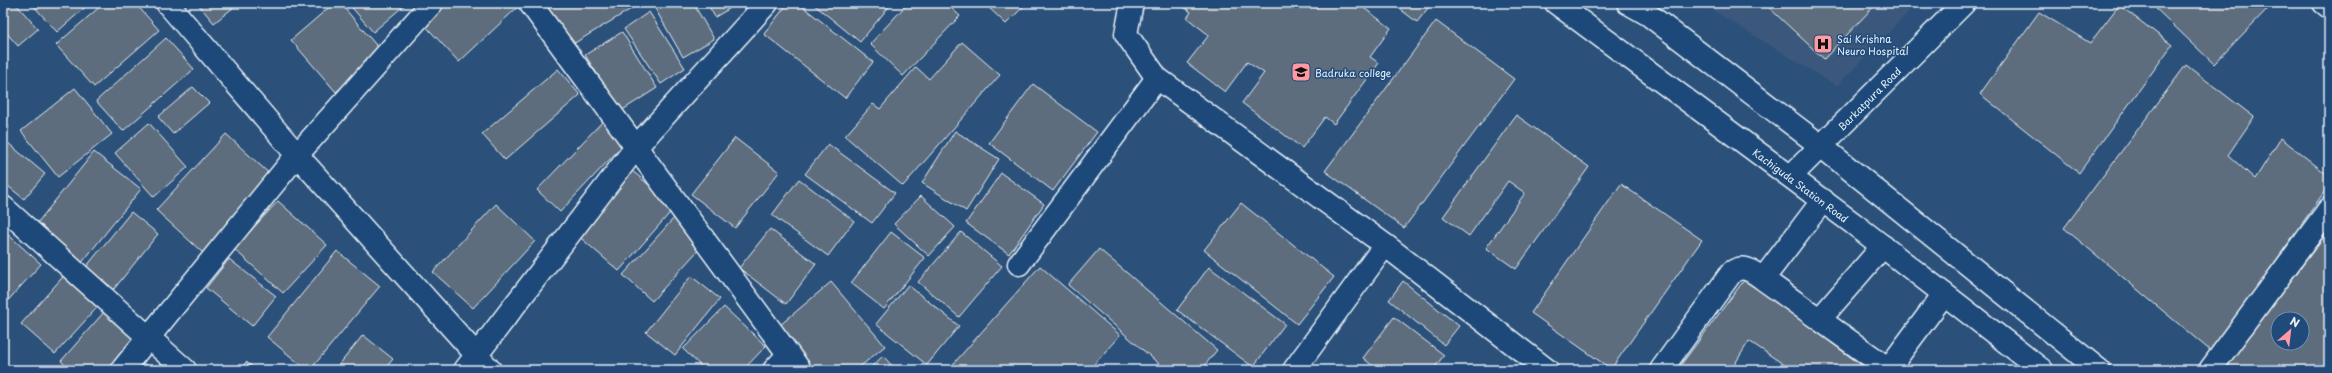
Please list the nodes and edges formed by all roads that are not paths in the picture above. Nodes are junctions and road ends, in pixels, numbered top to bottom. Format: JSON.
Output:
{"nodes":[{"id":1,"x":167,"y":3,"type":"edge"},
{"id":2,"x":432,"y":3,"type":"edge"},
{"id":3,"x":530,"y":3,"type":"edge"},
{"id":4,"x":768,"y":3,"type":"edge"},
{"id":5,"x":1132,"y":3,"type":"edge"},
{"id":6,"x":1556,"y":3,"type":"edge"},
{"id":7,"x":1628,"y":3,"type":"edge"},
{"id":8,"x":1964,"y":3,"type":"edge"},
{"id":9,"x":2324,"y":3,"type":"edge"},
{"id":10,"x":2329,"y":7,"type":"edge"},
{"id":11,"x":1157,"y":78,"type":"junction"},
{"id":12,"x":637,"y":146,"type":"junction"},
{"id":13,"x":1821,"y":146,"type":"junction"},
{"id":14,"x":297,"y":155,"type":"junction"},
{"id":15,"x":1791,"y":176,"type":"junction"},
{"id":16,"x":1823,"y":200,"type":"junction"},
{"id":17,"x":3,"y":207,"type":"edge"},
{"id":18,"x":2329,"y":208,"type":"edge"},
{"id":19,"x":1385,"y":245,"type":"junction"},
{"id":20,"x":1883,"y":246,"type":"junction"},
{"id":21,"x":1019,"y":264,"type":"dead end"},
{"id":22,"x":1763,"y":279,"type":"junction"},
{"id":23,"x":1944,"y":294,"type":"junction"},
{"id":24,"x":1820,"y":319,"type":"junction"},
{"id":25,"x":149,"y":336,"type":"junction"},
{"id":26,"x":794,"y":362,"type":"edge"},
{"id":27,"x":477,"y":365,"type":"edge"},
{"id":28,"x":1544,"y":369,"type":"edge"},
{"id":29,"x":1890,"y":369,"type":"edge"},
{"id":30,"x":122,"y":370,"type":"edge"},
{"id":31,"x":185,"y":370,"type":"edge"},
{"id":32,"x":774,"y":370,"type":"edge"},
{"id":33,"x":1294,"y":370,"type":"edge"},
{"id":34,"x":1662,"y":370,"type":"edge"},
{"id":35,"x":2042,"y":370,"type":"edge"},
{"id":36,"x":2099,"y":370,"type":"edge"},
{"id":37,"x":2210,"y":370,"type":"edge"}],
"edges":[{"from":1,"to":14,"type":"street"},
{"from":2,"to":14,"type":"street"},
{"from":3,"to":12,"type":"street"},
{"from":4,"to":12,"type":"street"},
{"from":5,"to":11,"type":"street"},
{"from":6,"to":15,"type":"street","name":"Kachiguda Station Road"},
{"from":7,"to":13,"type":"street"},
{"from":8,"to":13,"type":"street","name":"Barkatpura Road"},
{"from":9,"to":10,"type":"street"},
{"from":11,"to":19,"type":"street"},
{"from":11,"to":21,"type":"street"},
{"from":12,"to":26,"type":"street"},
{"from":12,"to":27,"type":"street"},
{"from":13,"to":15,"type":"street","name":"Barkatpura Road"},
{"from":13,"to":36,"type":"street"},
{"from":14,"to":25,"type":"street"},
{"from":14,"to":27,"type":"street"},
{"from":15,"to":16,"type":"street","name":"Kachiguda Station Road"},
{"from":16,"to":20,"type":"street","name":"Kachiguda Station Road"},
{"from":16,"to":22,"type":"street"},
{"from":17,"to":25,"type":"street"},
{"from":18,"to":37,"type":"street"},
{"from":19,"to":28,"type":"street"},
{"from":19,"to":33,"type":"street"},
{"from":20,"to":23,"type":"street","name":"Kachiguda Station Road"},
{"from":20,"to":24,"type":"street"},
{"from":22,"to":24,"type":"street"},
{"from":22,"to":34,"type":"street"},
{"from":23,"to":29,"type":"street"},
{"from":23,"to":35,"type":"street","name":"Kachiguda Station Road"},
{"from":24,"to":29,"type":"street"},
{"from":25,"to":30,"type":"street"},
{"from":25,"to":31,"type":"street"},
{"from":26,"to":32,"type":"street"}]}
